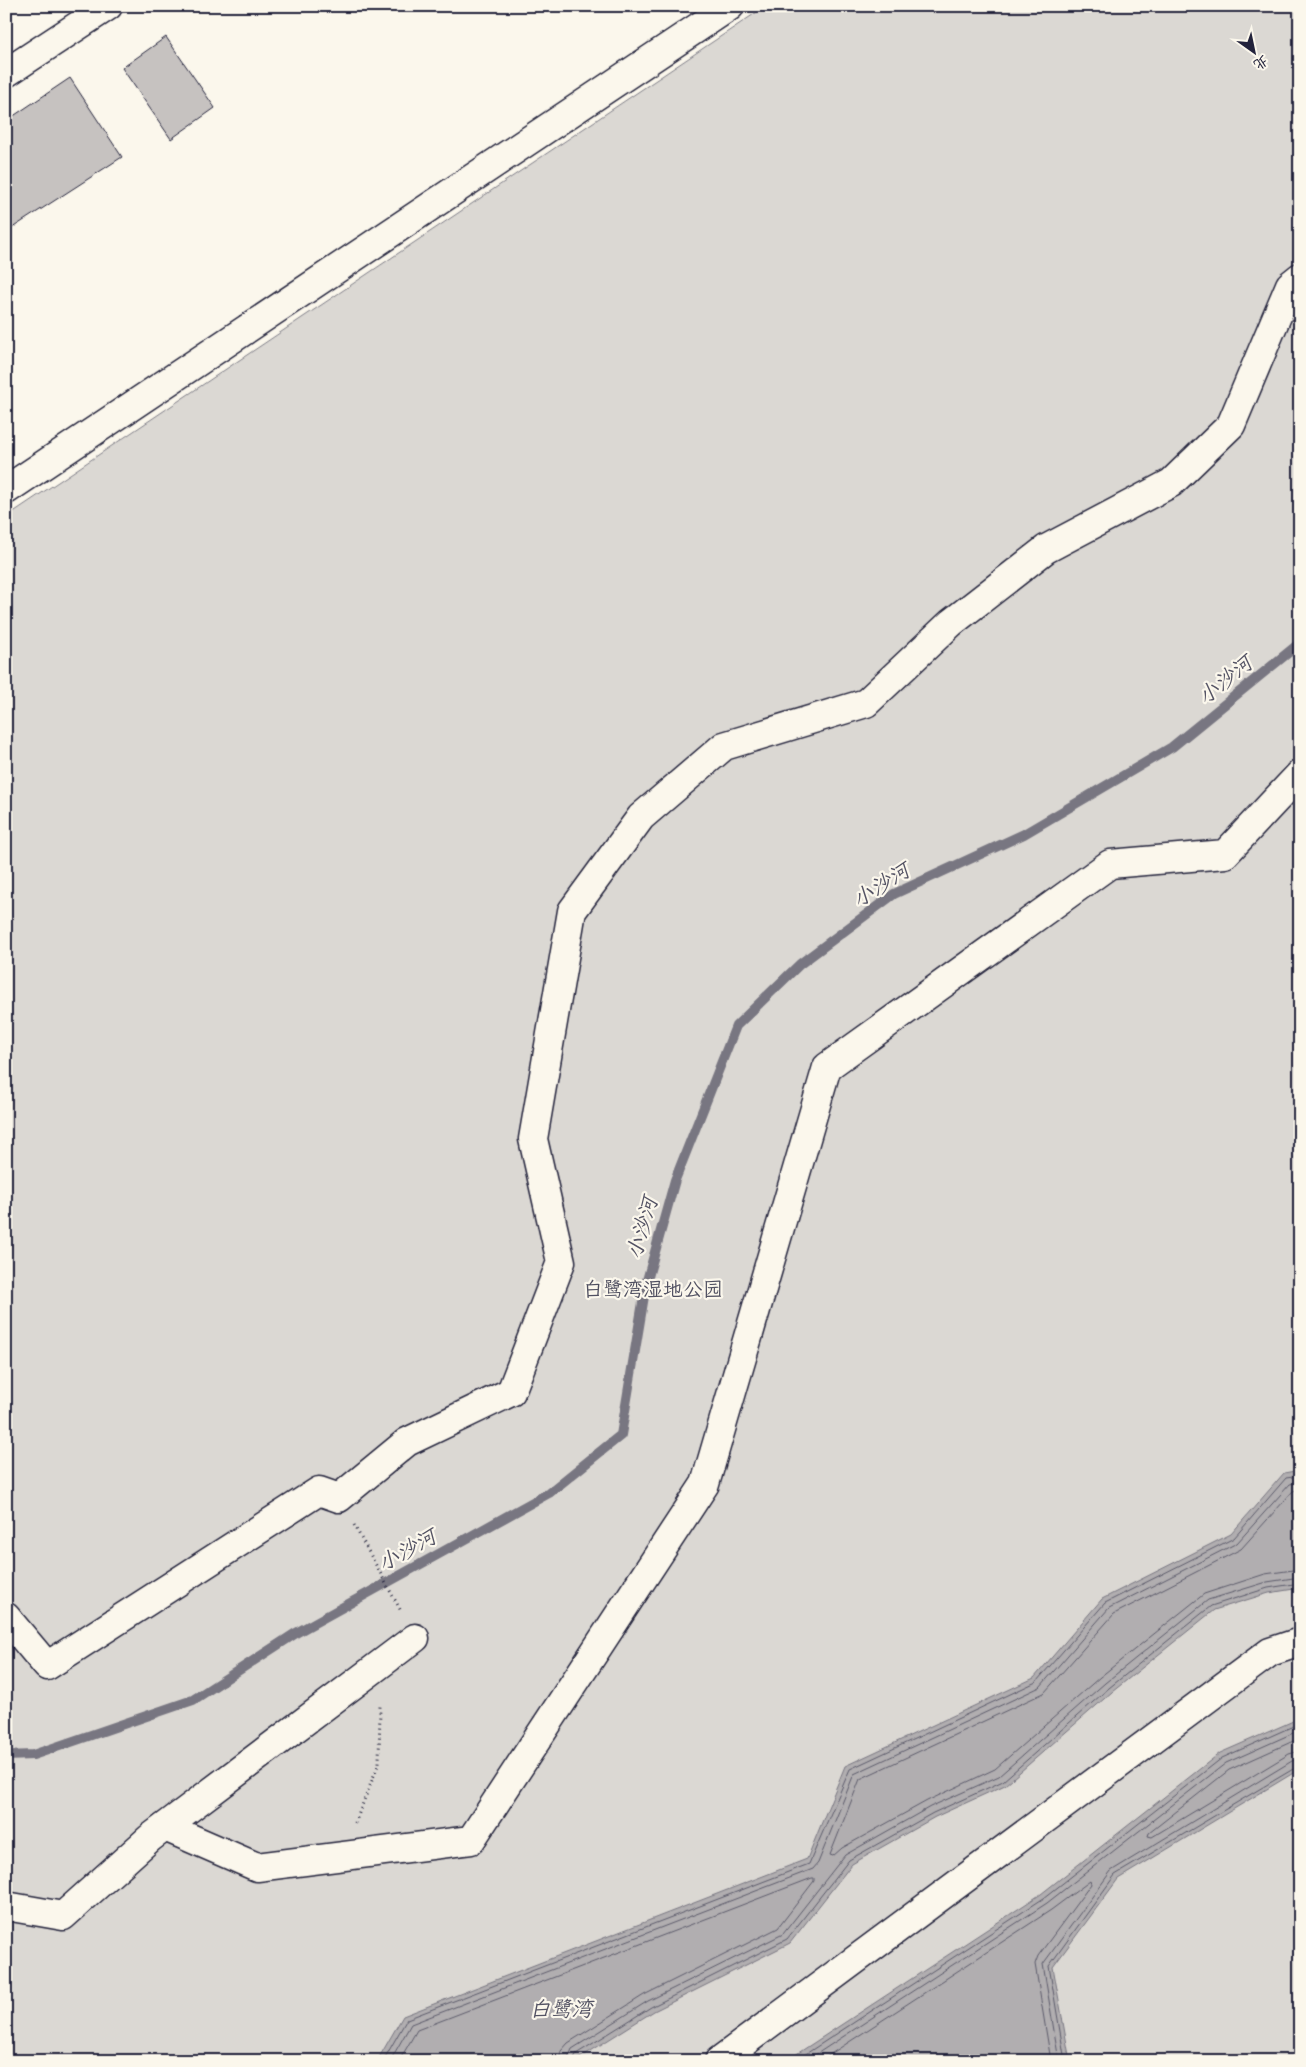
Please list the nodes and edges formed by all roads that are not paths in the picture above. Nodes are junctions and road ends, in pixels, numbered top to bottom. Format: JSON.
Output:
{"nodes":[{"id":1,"x":108,"y":6,"type":"edge"},
{"id":2,"x":730,"y":6,"type":"edge"},
{"id":3,"x":6,"y":73,"type":"edge"},
{"id":4,"x":1300,"y":277,"type":"edge"},
{"id":5,"x":6,"y":490,"type":"edge"},
{"id":6,"x":1300,"y":774,"type":"edge"},
{"id":7,"x":6,"y":1617,"type":"edge"},
{"id":8,"x":415,"y":1638,"type":"road end"},
{"id":9,"x":1300,"y":1642,"type":"edge"},
{"id":10,"x":165,"y":1827,"type":"junction"},
{"id":11,"x":6,"y":1906,"type":"edge"},
{"id":12,"x":719,"y":2061,"type":"edge"}],
"edges":[{"from":1,"to":3,"type":"street"},
{"from":2,"to":5,"type":"street"},
{"from":4,"to":7,"type":"street"},
{"from":6,"to":10,"type":"street"},
{"from":8,"to":10,"type":"street"},
{"from":9,"to":12,"type":"street"},
{"from":10,"to":11,"type":"street"}]}
